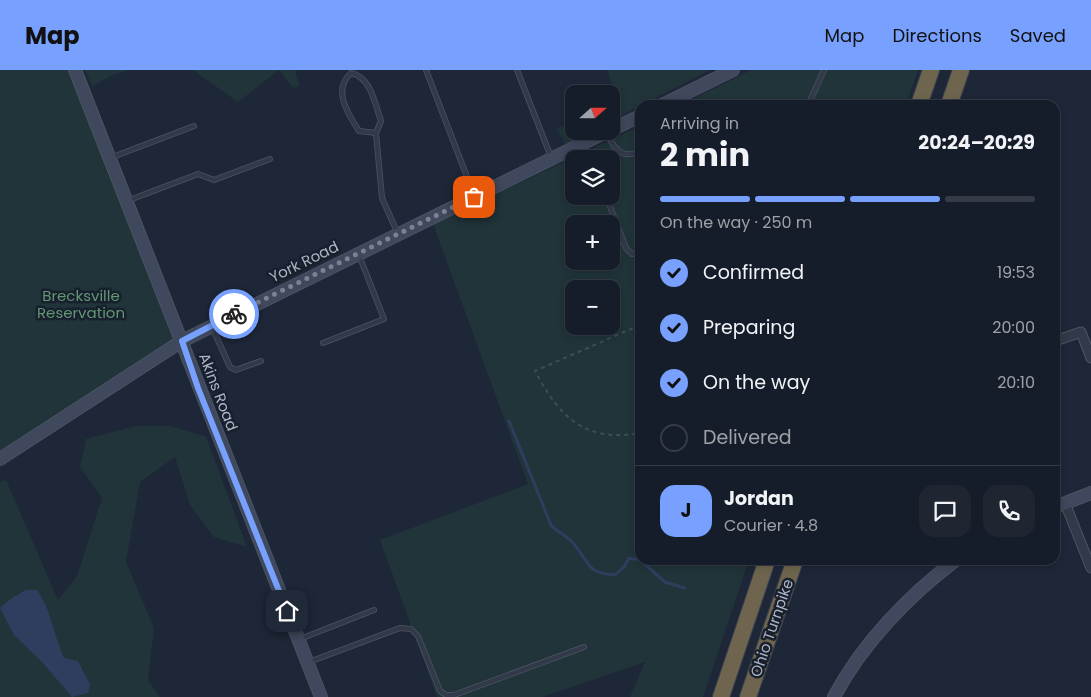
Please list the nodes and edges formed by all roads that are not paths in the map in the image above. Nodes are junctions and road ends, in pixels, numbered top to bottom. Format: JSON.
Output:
{"nodes":[{"id":1,"x":75,"y":70,"type":"edge"},
{"id":2,"x":426,"y":70,"type":"edge"},
{"id":3,"x":517,"y":70,"type":"edge"},
{"id":4,"x":733,"y":70,"type":"edge"},
{"id":5,"x":824,"y":70,"type":"edge"},
{"id":6,"x":931,"y":70,"type":"edge"},
{"id":7,"x":961,"y":70,"type":"edge"},
{"id":8,"x":672,"y":100,"type":"edge"},
{"id":9,"x":810,"y":100,"type":"edge"},
{"id":10,"x":921,"y":100,"type":"edge"},
{"id":11,"x":951,"y":100,"type":"edge"},
{"id":12,"x":635,"y":118,"type":"edge"},
{"id":13,"x":194,"y":126,"type":"dead end"},
{"id":14,"x":620,"y":126,"type":"edge"},
{"id":15,"x":376,"y":133,"type":"junction"},
{"id":16,"x":591,"y":140,"type":"edge"},
{"id":17,"x":611,"y":140,"type":"edge"},
{"id":18,"x":583,"y":144,"type":"junction"},
{"id":19,"x":586,"y":150,"type":"edge"},
{"id":20,"x":635,"y":154,"type":"edge"},
{"id":21,"x":109,"y":158,"type":"junction"},
{"id":22,"x":270,"y":159,"type":"dead end"},
{"id":23,"x":552,"y":159,"type":"junction"},
{"id":24,"x":474,"y":197,"type":"junction"},
{"id":25,"x":125,"y":201,"type":"junction"},
{"id":26,"x":609,"y":205,"type":"edge"},
{"id":27,"x":398,"y":234,"type":"junction"},
{"id":28,"x":359,"y":253,"type":"junction"},
{"id":29,"x":635,"y":254,"type":"edge"},
{"id":30,"x":212,"y":325,"type":"junction"},
{"id":31,"x":1060,"y":339,"type":"edge"},
{"id":32,"x":182,"y":341,"type":"junction"},
{"id":33,"x":322,"y":343,"type":"dead end"},
{"id":34,"x":1091,"y":358,"type":"edge"},
{"id":35,"x":261,"y":361,"type":"dead end"},
{"id":36,"x":0,"y":459,"type":"edge"},
{"id":37,"x":1091,"y":493,"type":"edge"},
{"id":38,"x":1060,"y":505,"type":"edge"},
{"id":39,"x":765,"y":565,"type":"edge"},
{"id":40,"x":793,"y":565,"type":"edge"},
{"id":41,"x":950,"y":565,"type":"edge"},
{"id":42,"x":1091,"y":568,"type":"edge"},
{"id":43,"x":374,"y":610,"type":"dead end"},
{"id":44,"x":299,"y":640,"type":"junction"},
{"id":45,"x":584,"y":647,"type":"dead end"},
{"id":46,"x":308,"y":663,"type":"junction"},
{"id":47,"x":321,"y":697,"type":"edge"},
{"id":48,"x":721,"y":697,"type":"edge"},
{"id":49,"x":748,"y":697,"type":"edge"},
{"id":50,"x":834,"y":697,"type":"edge"}],
"edges":[{"from":1,"to":21,"type":"street","name":"Akins Road"},
{"from":2,"to":24,"type":"lane"},
{"from":3,"to":23,"type":"lane"},
{"from":4,"to":8,"type":"street"},
{"from":5,"to":9,"type":"lane"},
{"from":6,"to":10,"type":"highway"},
{"from":7,"to":11,"type":"highway"},
{"from":12,"to":14,"type":"street","name":"York Road"},
{"from":13,"to":21,"type":"lane"},
{"from":15,"to":15,"type":"lane"},
{"from":15,"to":27,"type":"lane"},
{"from":16,"to":18,"type":"street","name":"York Road"},
{"from":17,"to":20,"type":"lane"},
{"from":18,"to":19,"type":"lane"},
{"from":18,"to":23,"type":"street","name":"York Road"},
{"from":21,"to":25,"type":"street","name":"Akins Road"},
{"from":22,"to":25,"type":"lane"},
{"from":23,"to":24,"type":"street","name":"York Road"},
{"from":24,"to":27,"type":"street","name":"York Road"},
{"from":25,"to":32,"type":"street","name":"Akins Road"},
{"from":26,"to":29,"type":"lane"},
{"from":27,"to":28,"type":"street","name":"York Road"},
{"from":28,"to":30,"type":"street","name":"York Road"},
{"from":28,"to":33,"type":"lane"},
{"from":30,"to":32,"type":"street","name":"York Road"},
{"from":30,"to":35,"type":"lane"},
{"from":31,"to":34,"type":"street"},
{"from":32,"to":36,"type":"street","name":"York Road"},
{"from":32,"to":44,"type":"street","name":"Akins Road"},
{"from":37,"to":38,"type":"street"},
{"from":38,"to":42,"type":"street"},
{"from":39,"to":48,"type":"highway","name":"Ohio Turnpike"},
{"from":40,"to":49,"type":"highway","name":"Ohio Turnpike"},
{"from":41,"to":50,"type":"street"},
{"from":43,"to":44,"type":"lane"},
{"from":44,"to":46,"type":"street","name":"Akins Road"},
{"from":45,"to":46,"type":"lane"},
{"from":46,"to":47,"type":"street","name":"Akins Road"}]}
